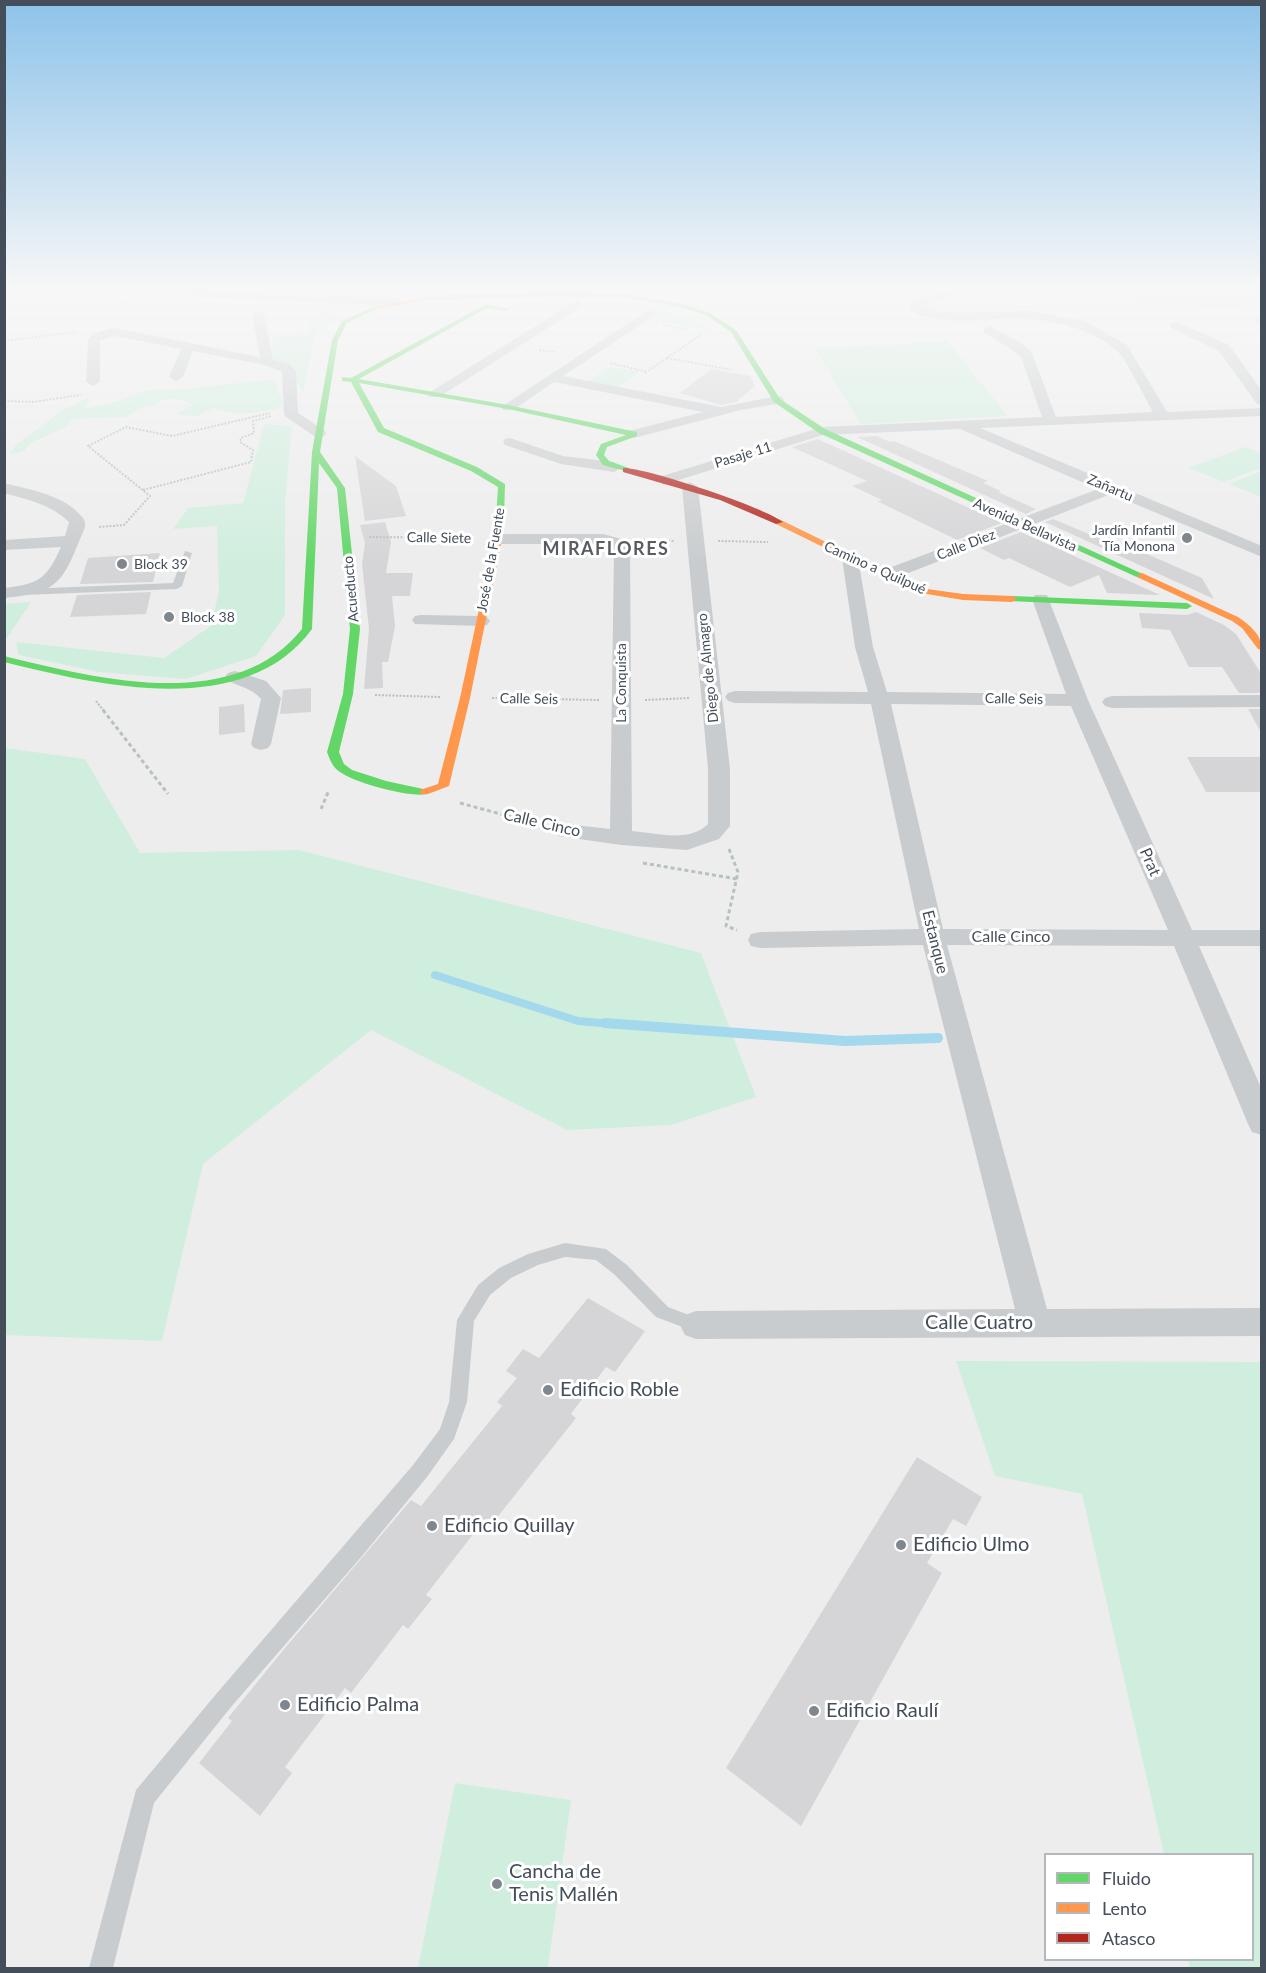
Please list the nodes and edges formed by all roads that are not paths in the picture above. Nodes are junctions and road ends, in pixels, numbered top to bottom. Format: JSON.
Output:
{"nodes":[{"id":1,"x":289,"y":382,"type":"edge"},
{"id":2,"x":327,"y":382,"type":"edge"},
{"id":3,"x":354,"y":382,"type":"edge"},
{"id":4,"x":365,"y":382,"type":"edge"},
{"id":5,"x":453,"y":382,"type":"edge"},
{"id":6,"x":546,"y":382,"type":"edge"},
{"id":7,"x":574,"y":382,"type":"edge"},
{"id":8,"x":765,"y":382,"type":"edge"},
{"id":9,"x":1036,"y":382,"type":"edge"},
{"id":10,"x":1142,"y":382,"type":"edge"},
{"id":11,"x":1248,"y":382,"type":"edge"},
{"id":12,"x":434,"y":394,"type":"junction"},
{"id":13,"x":777,"y":400,"type":"junction"},
{"id":14,"x":1262,"y":401,"type":"edge"},
{"id":15,"x":508,"y":407,"type":"junction"},
{"id":16,"x":721,"y":411,"type":"junction"},
{"id":17,"x":1262,"y":412,"type":"edge"},
{"id":18,"x":1162,"y":416,"type":"junction"},
{"id":19,"x":1050,"y":421,"type":"junction"},
{"id":20,"x":958,"y":425,"type":"junction"},
{"id":21,"x":822,"y":431,"type":"junction"},
{"id":22,"x":319,"y":433,"type":"junction"},
{"id":23,"x":634,"y":434,"type":"junction"},
{"id":24,"x":510,"y":442,"type":"dead end"},
{"id":25,"x":316,"y":452,"type":"junction"},
{"id":26,"x":614,"y":467,"type":"junction"},
{"id":27,"x":664,"y":480,"type":"junction"},
{"id":28,"x":690,"y":487,"type":"junction"},
{"id":29,"x":4,"y":488,"type":"edge"},
{"id":30,"x":1111,"y":489,"type":"junction"},
{"id":31,"x":1022,"y":523,"type":"junction"},
{"id":32,"x":74,"y":534,"type":"junction"},
{"id":33,"x":498,"y":538,"type":"junction"},
{"id":34,"x":4,"y":545,"type":"edge"},
{"id":35,"x":1262,"y":552,"type":"edge"},
{"id":36,"x":188,"y":553,"type":"dead end"},
{"id":37,"x":850,"y":558,"type":"junction"},
{"id":38,"x":887,"y":575,"type":"junction"},
{"id":39,"x":12,"y":592,"type":"edge"},
{"id":40,"x":1041,"y":599,"type":"junction"},
{"id":41,"x":1211,"y":609,"type":"junction"},
{"id":42,"x":421,"y":621,"type":"dead end"},
{"id":43,"x":481,"y":621,"type":"junction"},
{"id":44,"x":1253,"y":629,"type":"edge"},
{"id":45,"x":1262,"y":647,"type":"edge"},
{"id":46,"x":4,"y":659,"type":"edge"},
{"id":47,"x":235,"y":677,"type":"junction"},
{"id":48,"x":735,"y":697,"type":"dead end"},
{"id":49,"x":879,"y":697,"type":"junction"},
{"id":50,"x":1078,"y":700,"type":"junction"},
{"id":51,"x":1262,"y":701,"type":"edge"},
{"id":52,"x":1112,"y":702,"type":"dead end"},
{"id":53,"x":261,"y":744,"type":"dead end"},
{"id":54,"x":421,"y":793,"type":"joint"},
{"id":55,"x":566,"y":831,"type":"road end"},
{"id":56,"x":710,"y":833,"type":"joint"},
{"id":57,"x":621,"y":838,"type":"junction"},
{"id":58,"x":933,"y":937,"type":"junction"},
{"id":59,"x":1183,"y":937,"type":"junction"},
{"id":60,"x":1262,"y":938,"type":"edge"},
{"id":61,"x":760,"y":940,"type":"road end"},
{"id":62,"x":1262,"y":1124,"type":"edge"},
{"id":63,"x":1262,"y":1322,"type":"edge"},
{"id":64,"x":1035,"y":1323,"type":"junction"},
{"id":65,"x":696,"y":1324,"type":"joint"},
{"id":66,"x":101,"y":1968,"type":"edge"}],
"edges":[{"from":1,"to":22,"type":"street"},
{"from":2,"to":22,"type":"street"},
{"from":3,"to":33,"type":"street","name":"José de la Fuente"},
{"from":4,"to":12,"type":"street"},
{"from":5,"to":12,"type":"street"},
{"from":6,"to":15,"type":"street"},
{"from":7,"to":16,"type":"street"},
{"from":8,"to":13,"type":"street"},
{"from":9,"to":19,"type":"street"},
{"from":10,"to":18,"type":"street"},
{"from":11,"to":14,"type":"street"},
{"from":12,"to":15,"type":"street"},
{"from":13,"to":16,"type":"street"},
{"from":13,"to":21,"type":"street","name":"Avenida Bellavista"},
{"from":15,"to":23,"type":"street"},
{"from":16,"to":23,"type":"street"},
{"from":17,"to":18,"type":"street"},
{"from":18,"to":19,"type":"street"},
{"from":19,"to":20,"type":"street"},
{"from":20,"to":21,"type":"street"},
{"from":20,"to":30,"type":"street","name":"Zañartu"},
{"from":21,"to":27,"type":"street","name":"Pasaje 11"},
{"from":21,"to":31,"type":"street","name":"Avenida Bellavista"},
{"from":22,"to":25,"type":"street"},
{"from":23,"to":26,"type":"street"},
{"from":24,"to":26,"type":"street"},
{"from":25,"to":47,"type":"street"},
{"from":25,"to":54,"type":"street","name":"Acueducto"},
{"from":26,"to":27,"type":"street","name":"Camino a Quilpué"},
{"from":27,"to":28,"type":"street","name":"Camino a Quilpué"},
{"from":28,"to":37,"type":"street","name":"Camino a Quilpué"},
{"from":28,"to":56,"type":"street","name":"Diego de Almagro"},
{"from":29,"to":32,"type":"street"},
{"from":30,"to":31,"type":"street","name":"Calle Diez"},
{"from":30,"to":35,"type":"street","name":"Zañartu"},
{"from":31,"to":38,"type":"street","name":"Calle Diez"},
{"from":31,"to":41,"type":"street","name":"Avenida Bellavista"},
{"from":32,"to":34,"type":"street"},
{"from":32,"to":39,"type":"street"},
{"from":33,"to":43,"type":"street","name":"José de la Fuente"},
{"from":33,"to":57,"type":"street","name":"La Conquista"},
{"from":36,"to":39,"type":"lane"},
{"from":37,"to":38,"type":"street","name":"Camino a Quilpué"},
{"from":37,"to":49,"type":"street","name":"Estanque"},
{"from":38,"to":40,"type":"street","name":"Camino a Quilpué"},
{"from":40,"to":41,"type":"street","name":"Camino a Quilpué"},
{"from":40,"to":50,"type":"street","name":"Prat"},
{"from":41,"to":44,"type":"street","name":"Avenida Bellavista"},
{"from":42,"to":43,"type":"street"},
{"from":43,"to":54,"type":"street","name":"José de la Fuente"},
{"from":44,"to":45,"type":"street"},
{"from":46,"to":47,"type":"street"},
{"from":47,"to":53,"type":"street"},
{"from":48,"to":49,"type":"street","name":"Calle Seis"},
{"from":49,"to":50,"type":"street","name":"Calle Seis"},
{"from":49,"to":58,"type":"street","name":"Estanque"},
{"from":50,"to":59,"type":"street","name":"Prat"},
{"from":51,"to":52,"type":"street"},
{"from":55,"to":57,"type":"street","name":"Calle Cinco"},
{"from":56,"to":57,"type":"street","name":"Calle Cinco"},
{"from":58,"to":59,"type":"street","name":"Calle Cinco"},
{"from":58,"to":61,"type":"street","name":"Calle Cinco"},
{"from":58,"to":64,"type":"street","name":"Estanque"},
{"from":59,"to":60,"type":"street","name":"Calle Cinco"},
{"from":59,"to":62,"type":"street","name":"Prat"},
{"from":63,"to":64,"type":"street","name":"Calle Cuatro"},
{"from":64,"to":65,"type":"street","name":"Calle Cuatro"},
{"from":65,"to":66,"type":"lane"}]}
